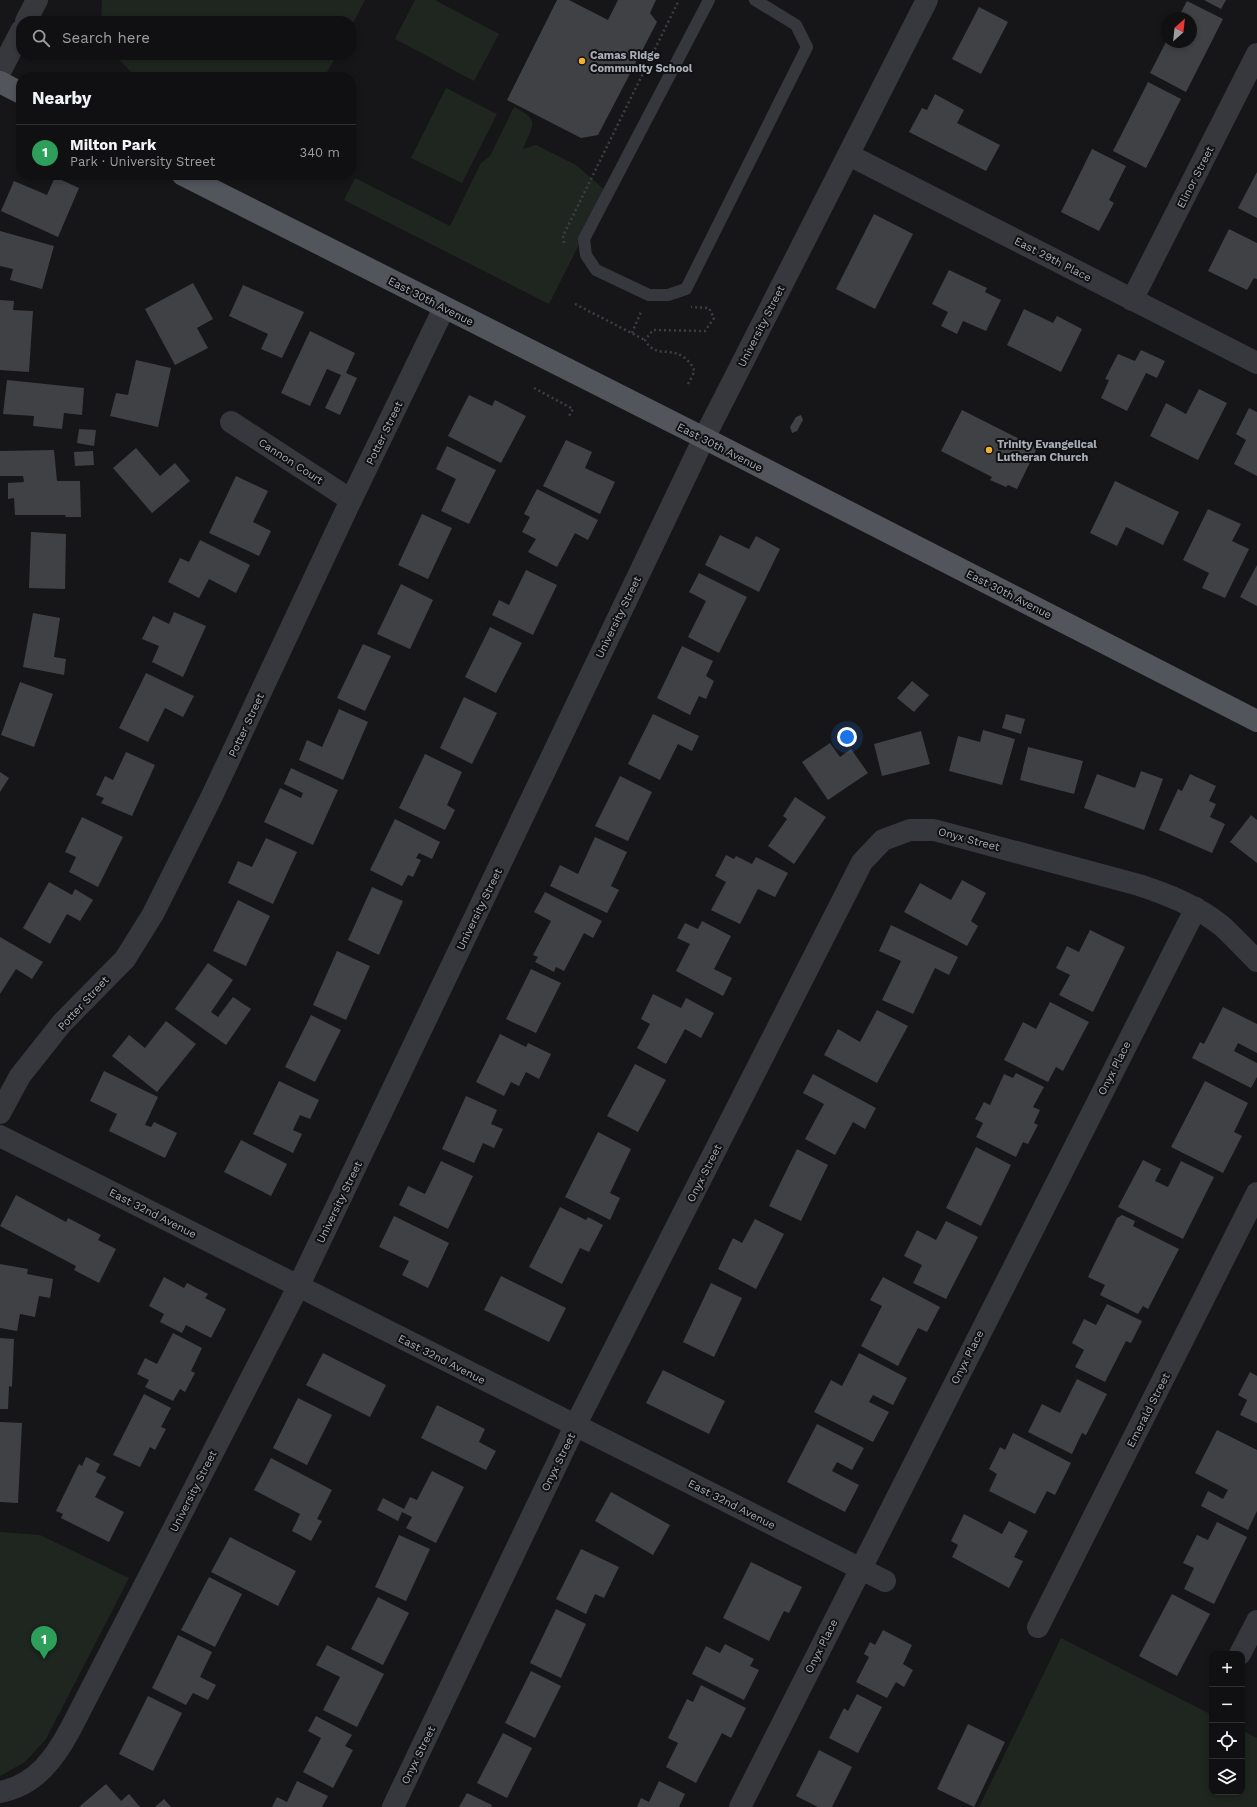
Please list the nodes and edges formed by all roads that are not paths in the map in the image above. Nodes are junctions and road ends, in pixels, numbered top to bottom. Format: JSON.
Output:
{"nodes":[{"id":1,"x":37,"y":0,"type":"edge"},
{"id":2,"x":709,"y":0,"type":"edge"},
{"id":3,"x":754,"y":0,"type":"edge"},
{"id":4,"x":927,"y":0,"type":"edge"},
{"id":5,"x":29,"y":16,"type":"edge"},
{"id":6,"x":16,"y":41,"type":"edge"},
{"id":7,"x":1257,"y":54,"type":"edge"},
{"id":8,"x":0,"y":72,"type":"edge"},
{"id":9,"x":0,"y":82,"type":"edge"},
{"id":10,"x":16,"y":90,"type":"edge"},
{"id":11,"x":849,"y":155,"type":"junction"},
{"id":12,"x":192,"y":180,"type":"edge"},
{"id":13,"x":1132,"y":300,"type":"junction"},
{"id":14,"x":444,"y":308,"type":"junction"},
{"id":15,"x":1257,"y":363,"type":"edge"},
{"id":16,"x":231,"y":422,"type":"dead end"},
{"id":17,"x":704,"y":438,"type":"junction"},
{"id":18,"x":352,"y":500,"type":"junction"},
{"id":19,"x":1257,"y":721,"type":"edge"},
{"id":20,"x":1196,"y":908,"type":"junction"},
{"id":21,"x":1257,"y":961,"type":"edge"},
{"id":22,"x":0,"y":1113,"type":"edge"},
{"id":23,"x":0,"y":1136,"type":"edge"},
{"id":24,"x":1257,"y":1193,"type":"edge"},
{"id":25,"x":298,"y":1287,"type":"junction"},
{"id":26,"x":575,"y":1426,"type":"junction"},
{"id":27,"x":860,"y":1569,"type":"junction"},
{"id":28,"x":885,"y":1581,"type":"dead end"},
{"id":29,"x":1257,"y":1620,"type":"edge"},
{"id":30,"x":1038,"y":1626,"type":"dead end"},
{"id":31,"x":1242,"y":1651,"type":"edge"},
{"id":32,"x":0,"y":1792,"type":"edge"},
{"id":33,"x":393,"y":1807,"type":"edge"},
{"id":34,"x":740,"y":1807,"type":"edge"}],
"edges":[{"from":1,"to":5,"type":"street"},
{"from":2,"to":3,"type":"lane"},
{"from":4,"to":11,"type":"street","name":"University Street"},
{"from":6,"to":8,"type":"street"},
{"from":7,"to":13,"type":"street","name":"Elinor Street"},
{"from":9,"to":10,"type":"main road"},
{"from":11,"to":13,"type":"street","name":"East 29th Place"},
{"from":11,"to":17,"type":"street","name":"University Street"},
{"from":12,"to":14,"type":"main road","name":"East 30th Avenue"},
{"from":13,"to":15,"type":"street","name":"East 29th Place"},
{"from":14,"to":17,"type":"main road","name":"East 30th Avenue"},
{"from":14,"to":18,"type":"street","name":"Potter Street"},
{"from":16,"to":18,"type":"street","name":"Cannon Court"},
{"from":17,"to":19,"type":"main road","name":"East 30th Avenue"},
{"from":17,"to":25,"type":"street","name":"University Street"},
{"from":18,"to":22,"type":"street","name":"Potter Street"},
{"from":20,"to":21,"type":"street"},
{"from":20,"to":26,"type":"street","name":"Onyx Street"},
{"from":20,"to":27,"type":"street","name":"Onyx Place"},
{"from":23,"to":25,"type":"street","name":"East 32nd Avenue"},
{"from":24,"to":30,"type":"street","name":"Emerald Street"},
{"from":25,"to":26,"type":"street","name":"East 32nd Avenue"},
{"from":25,"to":32,"type":"street","name":"University Street"},
{"from":26,"to":27,"type":"street","name":"East 32nd Avenue"},
{"from":26,"to":33,"type":"street","name":"Onyx Street"},
{"from":27,"to":28,"type":"street","name":"East 32nd Avenue"},
{"from":27,"to":34,"type":"street","name":"Onyx Place"},
{"from":29,"to":31,"type":"street"}]}
